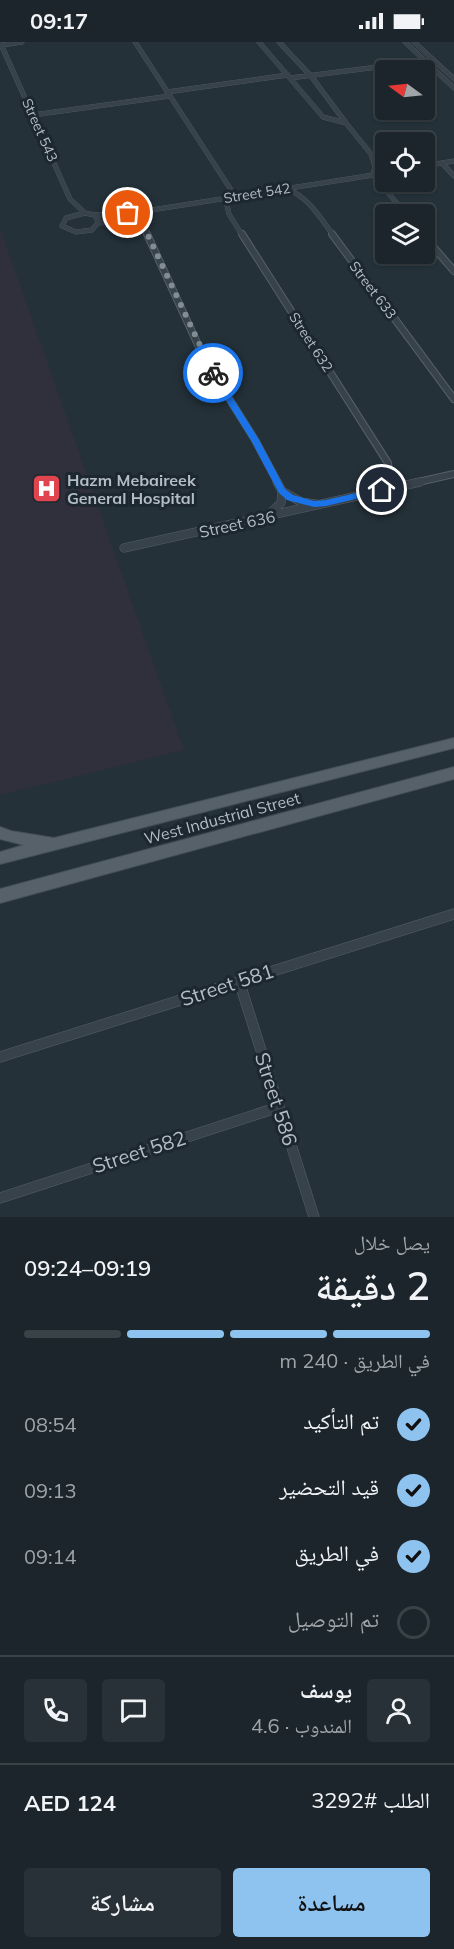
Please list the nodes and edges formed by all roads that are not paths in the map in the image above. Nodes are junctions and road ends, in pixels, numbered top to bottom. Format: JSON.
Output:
{"nodes":[{"id":1,"x":22,"y":42,"type":"edge"},
{"id":2,"x":135,"y":42,"type":"edge"},
{"id":3,"x":259,"y":42,"type":"edge"},
{"id":4,"x":279,"y":42,"type":"edge"},
{"id":5,"x":405,"y":42,"type":"edge"},
{"id":6,"x":414,"y":42,"type":"edge"},
{"id":7,"x":1,"y":43,"type":"edge"},
{"id":8,"x":421,"y":56,"type":"junction"},
{"id":9,"x":415,"y":60,"type":"edge"},
{"id":10,"x":425,"y":60,"type":"edge"},
{"id":11,"x":375,"y":68,"type":"edge"},
{"id":12,"x":435,"y":70,"type":"edge"},
{"id":13,"x":311,"y":76,"type":"junction"},
{"id":14,"x":289,"y":77,"type":"junction"},
{"id":15,"x":454,"y":79,"type":"edge"},
{"id":16,"x":454,"y":88,"type":"edge"},
{"id":17,"x":169,"y":94,"type":"junction"},
{"id":18,"x":33,"y":116,"type":"junction"},
{"id":19,"x":346,"y":123,"type":"junction"},
{"id":20,"x":454,"y":161,"type":"edge"},
{"id":21,"x":442,"y":163,"type":"junction"},
{"id":22,"x":435,"y":164,"type":"edge"},
{"id":23,"x":373,"y":175,"type":"junction"},
{"id":24,"x":454,"y":176,"type":"edge"},
{"id":25,"x":286,"y":188,"type":"junction"},
{"id":26,"x":235,"y":196,"type":"junction"},
{"id":27,"x":398,"y":204,"type":"edge"},
{"id":28,"x":85,"y":213,"type":"junction"},
{"id":29,"x":94,"y":216,"type":"junction"},
{"id":30,"x":130,"y":216,"type":"junction"},
{"id":31,"x":99,"y":223,"type":"junction"},
{"id":32,"x":435,"y":249,"type":"edge"},
{"id":33,"x":454,"y":271,"type":"edge"},
{"id":34,"x":454,"y":399,"type":"edge"},
{"id":35,"x":454,"y":474,"type":"edge"},
{"id":36,"x":382,"y":490,"type":"junction"},
{"id":37,"x":282,"y":491,"type":"junction"},
{"id":38,"x":326,"y":503,"type":"junction"},
{"id":39,"x":267,"y":516,"type":"junction"},
{"id":40,"x":124,"y":548,"type":"dead end"},
{"id":41,"x":454,"y":743,"type":"edge"},
{"id":42,"x":454,"y":773,"type":"edge"},
{"id":43,"x":0,"y":833,"type":"edge"},
{"id":44,"x":57,"y":845,"type":"junction"},
{"id":45,"x":0,"y":858,"type":"edge"},
{"id":46,"x":0,"y":896,"type":"edge"},
{"id":47,"x":454,"y":914,"type":"edge"},
{"id":48,"x":239,"y":981,"type":"junction"},
{"id":49,"x":0,"y":1057,"type":"edge"},
{"id":50,"x":279,"y":1107,"type":"junction"},
{"id":51,"x":0,"y":1198,"type":"edge"},
{"id":52,"x":314,"y":1217,"type":"edge"}],
"edges":[{"from":1,"to":7,"type":"street"},
{"from":2,"to":17,"type":"street"},
{"from":3,"to":14,"type":"street"},
{"from":4,"to":13,"type":"street"},
{"from":5,"to":8,"type":"street"},
{"from":6,"to":15,"type":"street"},
{"from":7,"to":18,"type":"street","name":"Street 543"},
{"from":8,"to":9,"type":"street"},
{"from":8,"to":10,"type":"street"},
{"from":11,"to":13,"type":"street"},
{"from":12,"to":16,"type":"street"},
{"from":13,"to":14,"type":"street"},
{"from":13,"to":19,"type":"street"},
{"from":14,"to":17,"type":"street"},
{"from":14,"to":19,"type":"street"},
{"from":17,"to":18,"type":"street"},
{"from":17,"to":26,"type":"street"},
{"from":18,"to":28,"type":"street","name":"Street 543"},
{"from":19,"to":23,"type":"street"},
{"from":20,"to":21,"type":"street"},
{"from":21,"to":22,"type":"street"},
{"from":21,"to":24,"type":"street"},
{"from":23,"to":25,"type":"street","name":"Street 542"},
{"from":23,"to":27,"type":"street"},
{"from":25,"to":26,"type":"street","name":"Street 542"},
{"from":25,"to":34,"type":"street","name":"Street 633"},
{"from":26,"to":30,"type":"street","name":"Street 542"},
{"from":26,"to":36,"type":"street","name":"Street 632"},
{"from":28,"to":29,"type":"street"},
{"from":28,"to":31,"type":"street","name":"Street 542"},
{"from":29,"to":30,"type":"street","name":"Street 542"},
{"from":29,"to":31,"type":"street"},
{"from":30,"to":31,"type":"street","name":"Street 542"},
{"from":30,"to":37,"type":"street"},
{"from":32,"to":33,"type":"street"},
{"from":35,"to":36,"type":"street","name":"Street 636"},
{"from":36,"to":38,"type":"street","name":"Street 636"},
{"from":37,"to":38,"type":"street"},
{"from":37,"to":39,"type":"street"},
{"from":38,"to":39,"type":"street","name":"Street 636"},
{"from":39,"to":40,"type":"street","name":"Street 636"},
{"from":41,"to":44,"type":"main road","name":"West Industrial Street"},
{"from":42,"to":46,"type":"main road","name":"West Industrial Street"},
{"from":43,"to":44,"type":"main road"},
{"from":44,"to":45,"type":"main road","name":"West Industrial Street"},
{"from":47,"to":48,"type":"street","name":"Street 581"},
{"from":48,"to":49,"type":"street","name":"Street 581"},
{"from":48,"to":50,"type":"street","name":"Street 586"},
{"from":50,"to":51,"type":"street","name":"Street 582"},
{"from":50,"to":52,"type":"street","name":"Street 586"}]}
